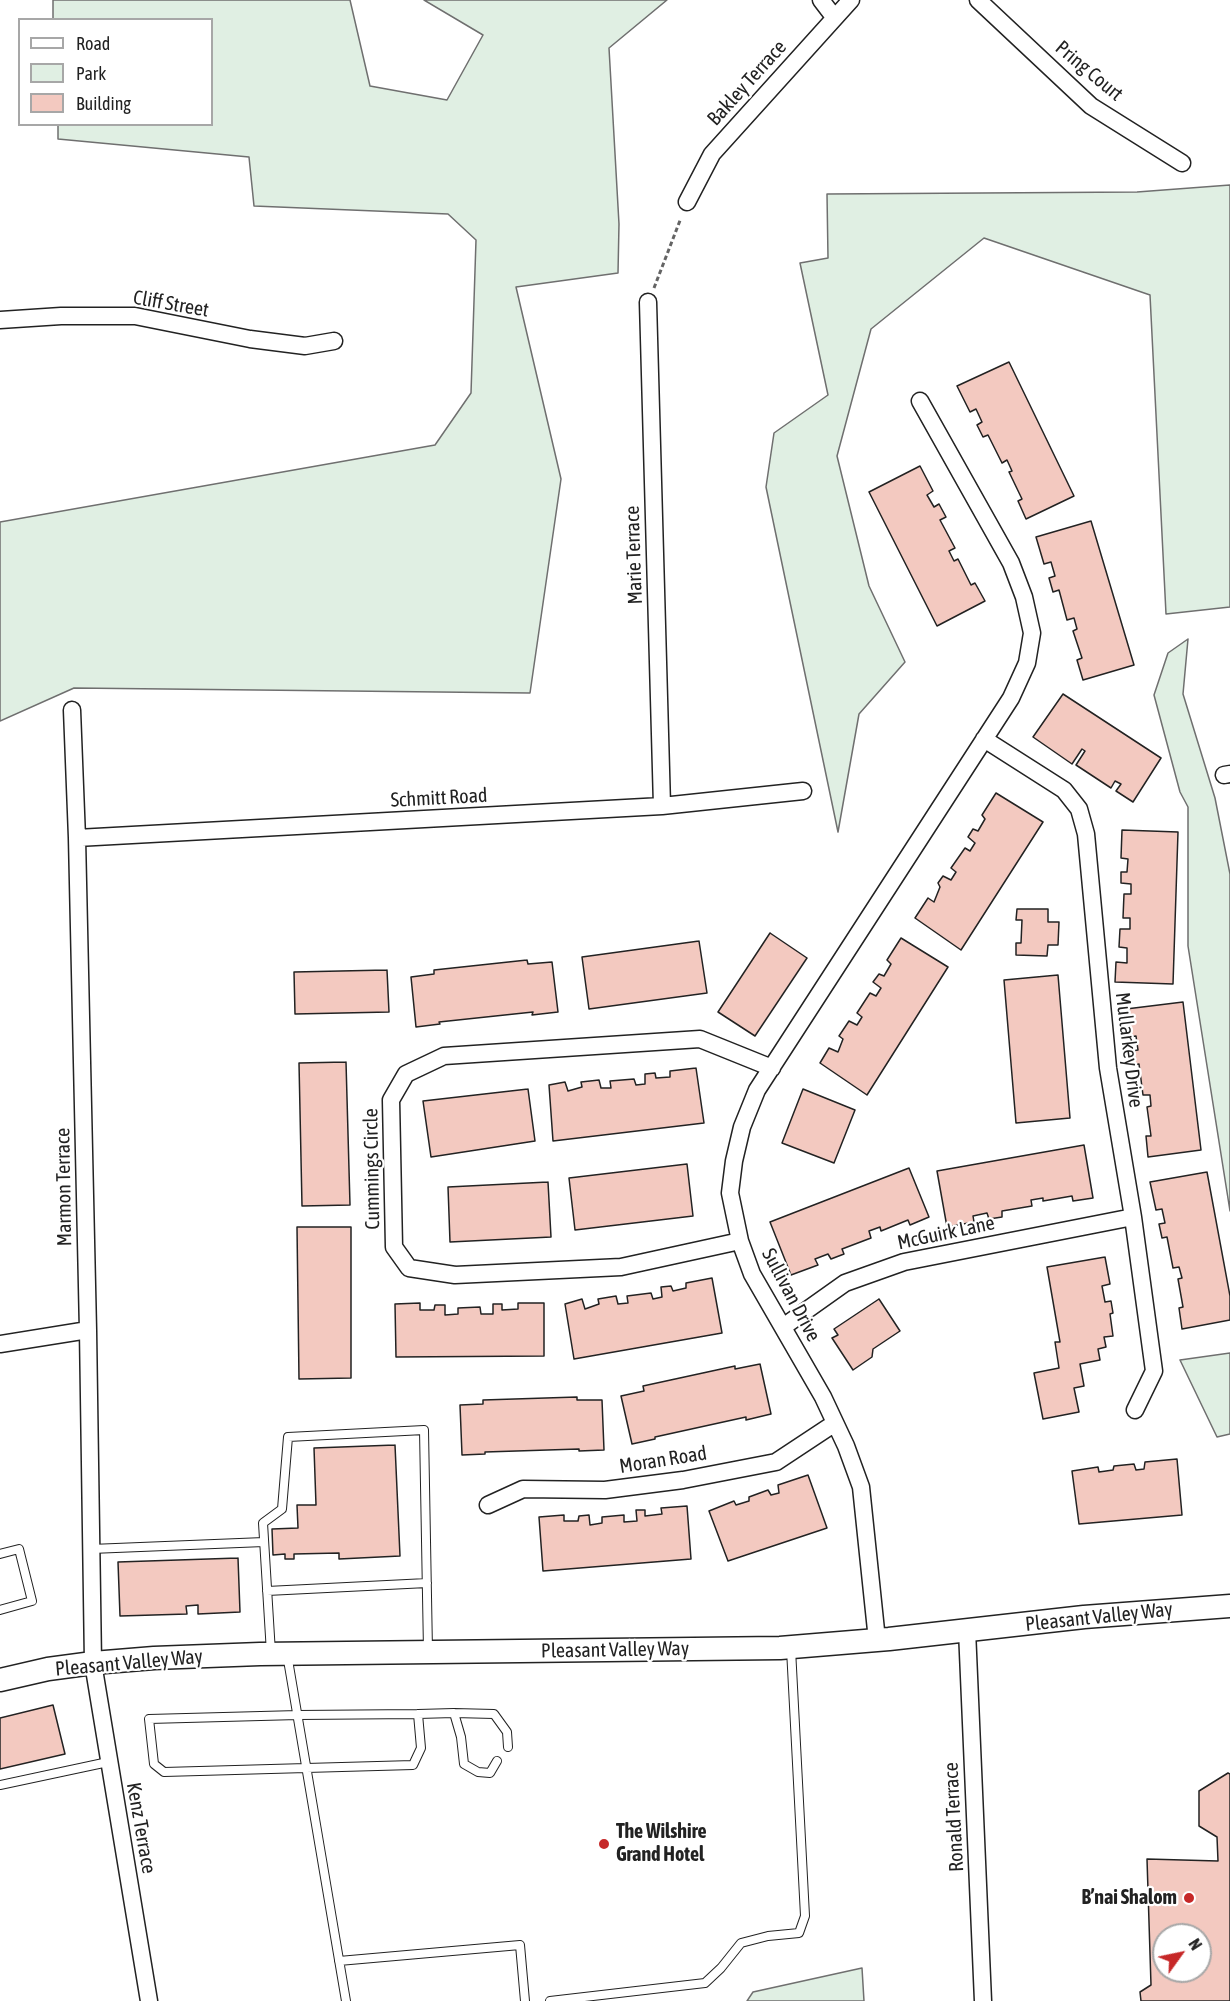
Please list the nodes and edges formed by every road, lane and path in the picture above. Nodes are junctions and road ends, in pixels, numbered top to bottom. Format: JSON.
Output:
{"nodes":[{"id":1,"x":821,"y":0,"type":"edge"},
{"id":2,"x":851,"y":0,"type":"edge"},
{"id":3,"x":978,"y":0,"type":"edge"},
{"id":4,"x":834,"y":17,"type":"junction"},
{"id":5,"x":1182,"y":163,"type":"dead end"},
{"id":6,"x":687,"y":202,"type":"joint"},
{"id":7,"x":648,"y":302,"type":"joint"},
{"id":8,"x":0,"y":320,"type":"edge"},
{"id":9,"x":334,"y":341,"type":"dead end"},
{"id":10,"x":920,"y":401,"type":"dead end"},
{"id":11,"x":72,"y":710,"type":"dead end"},
{"id":12,"x":984,"y":739,"type":"junction"},
{"id":13,"x":803,"y":791,"type":"dead end"},
{"id":14,"x":662,"y":806,"type":"junction"},
{"id":15,"x":77,"y":838,"type":"junction"},
{"id":16,"x":772,"y":1068,"type":"junction"},
{"id":17,"x":1133,"y":1217,"type":"junction"},
{"id":18,"x":740,"y":1241,"type":"junction"},
{"id":19,"x":783,"y":1327,"type":"junction"},
{"id":20,"x":88,"y":1330,"type":"junction"},
{"id":21,"x":0,"y":1344,"type":"edge"},
{"id":22,"x":1136,"y":1410,"type":"dead end"},
{"id":23,"x":835,"y":1423,"type":"junction"},
{"id":24,"x":488,"y":1504,"type":"dead end"},
{"id":25,"x":264,"y":1542,"type":"junction"},
{"id":26,"x":91,"y":1549,"type":"junction"},
{"id":27,"x":0,"y":1554,"type":"edge"},
{"id":28,"x":427,"y":1584,"type":"junction"},
{"id":29,"x":267,"y":1591,"type":"junction"},
{"id":30,"x":1230,"y":1606,"type":"edge"},
{"id":31,"x":0,"y":1610,"type":"edge"},
{"id":32,"x":967,"y":1630,"type":"junction"},
{"id":33,"x":877,"y":1640,"type":"junction"},
{"id":34,"x":791,"y":1647,"type":"junction"},
{"id":35,"x":428,"y":1652,"type":"junction"},
{"id":36,"x":279,"y":1654,"type":"junction"},
{"id":37,"x":93,"y":1663,"type":"junction"},
{"id":38,"x":0,"y":1680,"type":"edge"},
{"id":39,"x":454,"y":1713,"type":"junction"},
{"id":40,"x":418,"y":1714,"type":"junction"},
{"id":41,"x":298,"y":1715,"type":"junction"},
{"id":42,"x":508,"y":1747,"type":"dead end"},
{"id":43,"x":497,"y":1761,"type":"dead end"},
{"id":44,"x":108,"y":1762,"type":"junction"},
{"id":45,"x":307,"y":1769,"type":"junction"},
{"id":46,"x":0,"y":1785,"type":"edge"},
{"id":47,"x":339,"y":1961,"type":"junction"},
{"id":48,"x":149,"y":2001,"type":"edge"},
{"id":49,"x":346,"y":2001,"type":"edge"},
{"id":50,"x":525,"y":2001,"type":"edge"},
{"id":51,"x":550,"y":2001,"type":"edge"},
{"id":52,"x":983,"y":2001,"type":"edge"}],
"edges":[{"from":1,"to":4,"type":"street"},
{"from":2,"to":4,"type":"street","name":"Bakley Terrace"},
{"from":3,"to":5,"type":"street","name":"Pring Court"},
{"from":4,"to":6,"type":"street","name":"Bakley Terrace"},
{"from":6,"to":7,"type":"path"},
{"from":7,"to":14,"type":"street","name":"Marie Terrace"},
{"from":8,"to":9,"type":"street","name":"Cliff Street"},
{"from":10,"to":12,"type":"street"},
{"from":11,"to":15,"type":"street","name":"Marmon Terrace"},
{"from":12,"to":16,"type":"street","name":"Sullivan Drive"},
{"from":12,"to":17,"type":"street","name":"Mullarkey Drive"},
{"from":13,"to":14,"type":"street","name":"Schmitt Road"},
{"from":14,"to":15,"type":"street","name":"Schmitt Road"},
{"from":15,"to":20,"type":"street","name":"Marmon Terrace"},
{"from":16,"to":18,"type":"street","name":"Sullivan Drive"},
{"from":16,"to":18,"type":"street","name":"Cummings Circle"},
{"from":17,"to":19,"type":"street","name":"McGuirk Lane"},
{"from":17,"to":22,"type":"street","name":"Mullarkey Drive"},
{"from":18,"to":19,"type":"street","name":"Sullivan Drive"},
{"from":19,"to":23,"type":"street","name":"Sullivan Drive"},
{"from":20,"to":21,"type":"street"},
{"from":20,"to":26,"type":"street","name":"Marmon Terrace"},
{"from":23,"to":24,"type":"street","name":"Moran Road"},
{"from":23,"to":33,"type":"street","name":"Sullivan Drive"},
{"from":25,"to":26,"type":"lane"},
{"from":25,"to":28,"type":"lane"},
{"from":25,"to":29,"type":"lane"},
{"from":26,"to":37,"type":"street","name":"Marmon Terrace"},
{"from":27,"to":31,"type":"lane"},
{"from":28,"to":29,"type":"lane"},
{"from":28,"to":35,"type":"lane"},
{"from":29,"to":36,"type":"lane"},
{"from":30,"to":32,"type":"main road","name":"Pleasant Valley Way"},
{"from":32,"to":33,"type":"main road","name":"Pleasant Valley Way"},
{"from":32,"to":52,"type":"street","name":"Ronald Terrace"},
{"from":33,"to":34,"type":"main road","name":"Pleasant Valley Way"},
{"from":34,"to":35,"type":"main road","name":"Pleasant Valley Way"},
{"from":34,"to":51,"type":"lane"},
{"from":35,"to":36,"type":"main road","name":"Pleasant Valley Way"},
{"from":36,"to":37,"type":"main road","name":"Pleasant Valley Way"},
{"from":36,"to":41,"type":"lane"},
{"from":37,"to":38,"type":"main road","name":"Pleasant Valley Way"},
{"from":37,"to":44,"type":"street","name":"Kenz Terrace"},
{"from":39,"to":40,"type":"lane"},
{"from":39,"to":42,"type":"lane"},
{"from":39,"to":43,"type":"lane"},
{"from":40,"to":41,"type":"lane"},
{"from":40,"to":45,"type":"lane"},
{"from":41,"to":45,"type":"lane"},
{"from":41,"to":45,"type":"lane"},
{"from":44,"to":46,"type":"lane"},
{"from":44,"to":48,"type":"street","name":"Kenz Terrace"},
{"from":45,"to":47,"type":"lane"},
{"from":47,"to":49,"type":"lane"},
{"from":47,"to":50,"type":"lane"}]}
